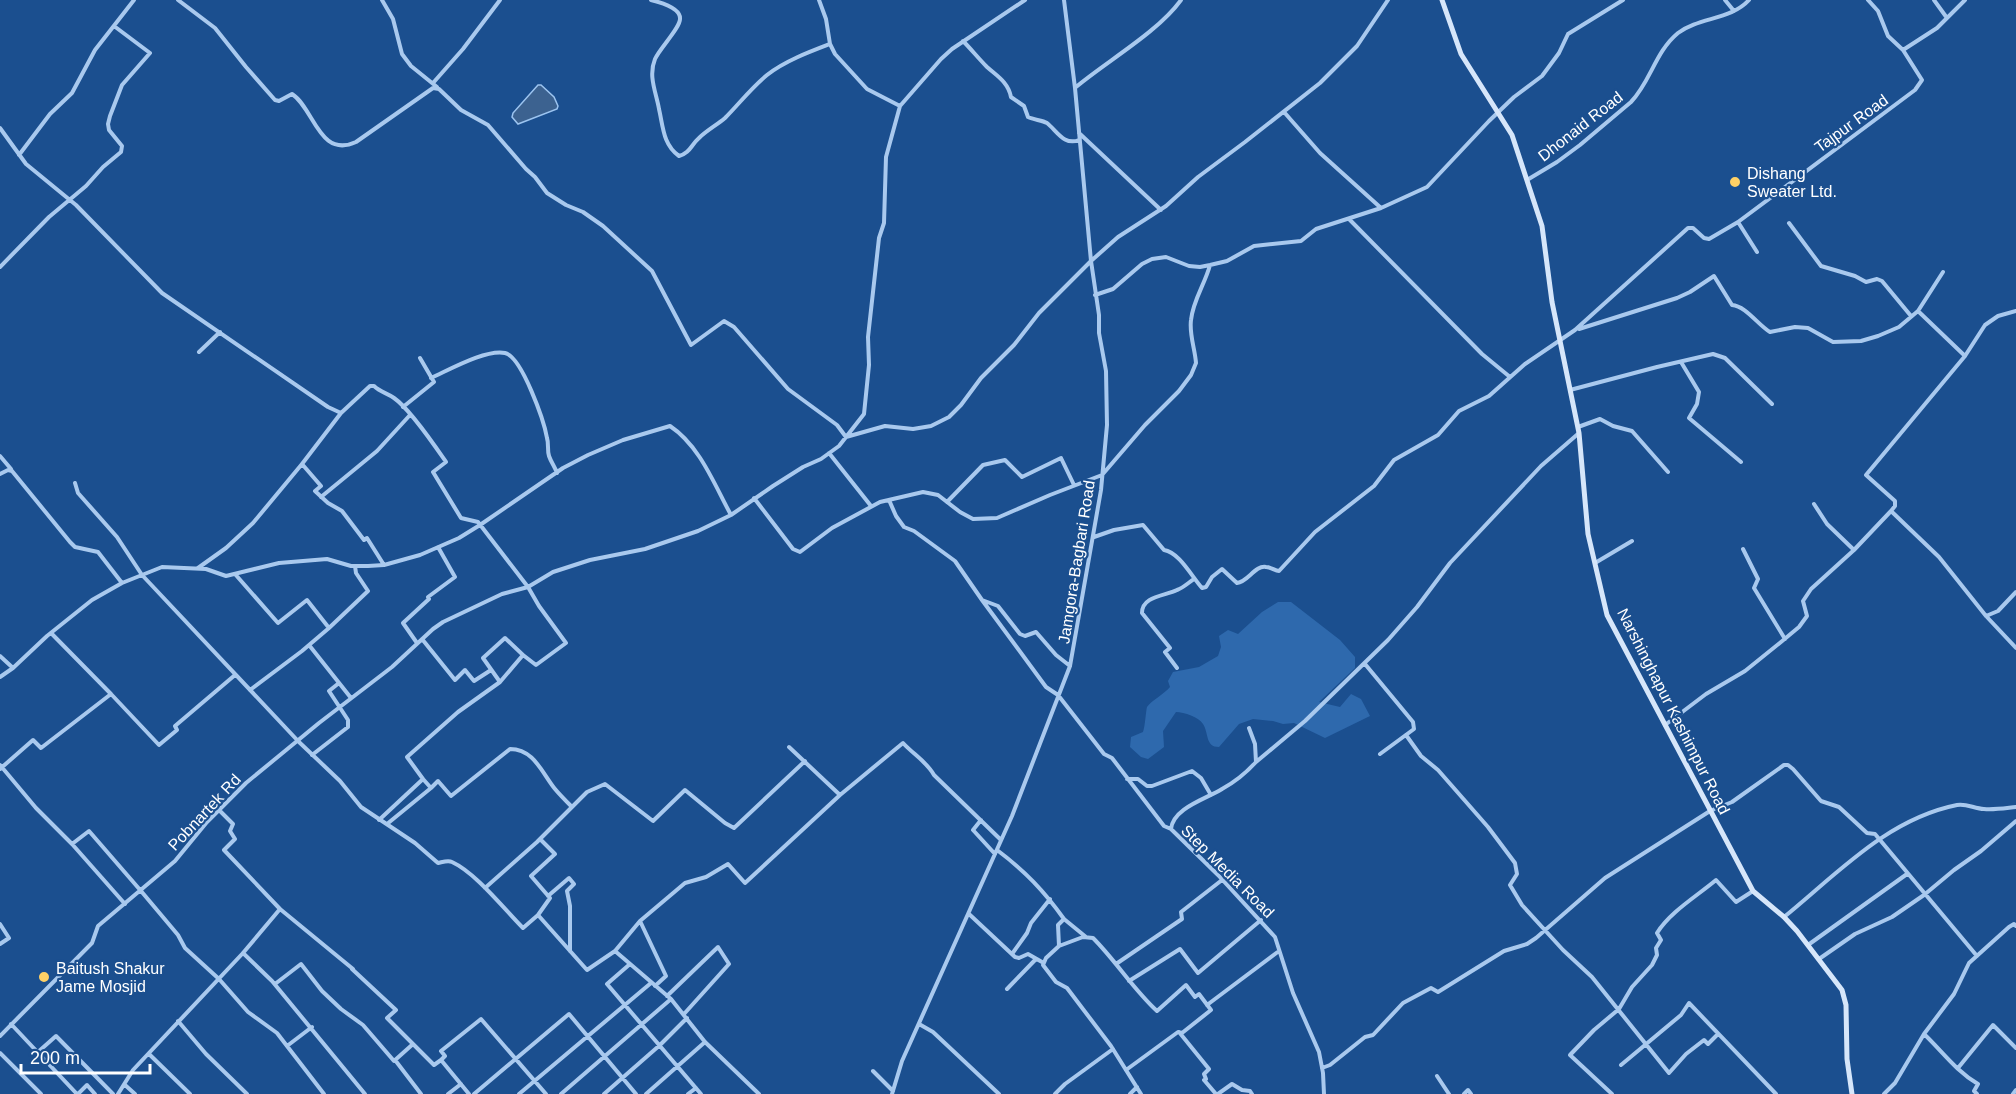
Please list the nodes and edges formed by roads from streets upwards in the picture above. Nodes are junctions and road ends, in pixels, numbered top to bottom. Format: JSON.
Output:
{"nodes":[{"id":1,"x":134,"y":0,"type":"edge"},
{"id":2,"x":178,"y":0,"type":"edge"},
{"id":3,"x":382,"y":0,"type":"edge"},
{"id":4,"x":500,"y":0,"type":"edge"},
{"id":5,"x":651,"y":0,"type":"edge"},
{"id":6,"x":819,"y":0,"type":"edge"},
{"id":7,"x":1024,"y":0,"type":"edge"},
{"id":8,"x":1064,"y":0,"type":"edge"},
{"id":9,"x":1181,"y":0,"type":"edge"},
{"id":10,"x":1388,"y":0,"type":"edge"},
{"id":11,"x":1442,"y":0,"type":"edge"},
{"id":12,"x":1623,"y":0,"type":"edge"},
{"id":13,"x":1725,"y":0,"type":"edge"},
{"id":14,"x":1749,"y":0,"type":"edge"},
{"id":15,"x":1868,"y":0,"type":"edge"},
{"id":16,"x":1934,"y":0,"type":"edge"},
{"id":17,"x":1965,"y":0,"type":"edge"},
{"id":18,"x":1734,"y":11,"type":"junction"},
{"id":19,"x":1947,"y":18,"type":"junction"},
{"id":20,"x":114,"y":26,"type":"junction"},
{"id":21,"x":963,"y":41,"type":"junction"},
{"id":22,"x":830,"y":44,"type":"junction"},
{"id":23,"x":1903,"y":50,"type":"junction"},
{"id":24,"x":433,"y":83,"type":"junction"},
{"id":25,"x":1075,"y":87,"type":"junction"},
{"id":26,"x":437,"y":88,"type":"junction"},
{"id":27,"x":900,"y":106,"type":"junction"},
{"id":28,"x":1284,"y":112,"type":"junction"},
{"id":29,"x":1498,"y":113,"type":"junction"},
{"id":30,"x":0,"y":128,"type":"edge"},
{"id":31,"x":1079,"y":133,"type":"junction"},
{"id":32,"x":1079,"y":140,"type":"junction"},
{"id":33,"x":19,"y":155,"type":"junction"},
{"id":34,"x":1527,"y":180,"type":"junction"},
{"id":35,"x":69,"y":199,"type":"junction"},
{"id":36,"x":1381,"y":208,"type":"junction"},
{"id":37,"x":1161,"y":210,"type":"junction"},
{"id":38,"x":1349,"y":219,"type":"junction"},
{"id":39,"x":1738,"y":222,"type":"junction"},
{"id":40,"x":1789,"y":223,"type":"dead end"},
{"id":41,"x":1757,"y":252,"type":"dead end"},
{"id":42,"x":1091,"y":261,"type":"junction"},
{"id":43,"x":1210,"y":266,"type":"junction"},
{"id":44,"x":0,"y":267,"type":"edge"},
{"id":45,"x":1943,"y":272,"type":"dead end"},
{"id":46,"x":1095,"y":295,"type":"junction"},
{"id":47,"x":1918,"y":311,"type":"junction"},
{"id":48,"x":2016,"y":311,"type":"edge"},
{"id":49,"x":1911,"y":316,"type":"junction"},
{"id":50,"x":1575,"y":330,"type":"junction"},
{"id":51,"x":220,"y":332,"type":"junction"},
{"id":52,"x":1559,"y":342,"type":"junction"},
{"id":53,"x":199,"y":352,"type":"dead end"},
{"id":54,"x":1965,"y":356,"type":"junction"},
{"id":55,"x":420,"y":358,"type":"dead end"},
{"id":56,"x":1681,"y":362,"type":"junction"},
{"id":57,"x":1510,"y":377,"type":"junction"},
{"id":58,"x":431,"y":378,"type":"junction"},
{"id":59,"x":1570,"y":390,"type":"junction"},
{"id":60,"x":1772,"y":404,"type":"dead end"},
{"id":61,"x":403,"y":407,"type":"junction"},
{"id":62,"x":341,"y":413,"type":"junction"},
{"id":63,"x":410,"y":416,"type":"junction"},
{"id":64,"x":1578,"y":430,"type":"junction"},
{"id":65,"x":846,"y":438,"type":"junction"},
{"id":66,"x":829,"y":453,"type":"junction"},
{"id":67,"x":0,"y":456,"type":"edge"},
{"id":68,"x":1741,"y":462,"type":"dead end"},
{"id":69,"x":302,"y":464,"type":"junction"},
{"id":70,"x":12,"y":471,"type":"junction"},
{"id":71,"x":1668,"y":472,"type":"dead end"},
{"id":72,"x":557,"y":473,"type":"junction"},
{"id":73,"x":0,"y":474,"type":"edge"},
{"id":74,"x":1102,"y":475,"type":"junction"},
{"id":75,"x":75,"y":483,"type":"dead end"},
{"id":76,"x":1074,"y":485,"type":"junction"},
{"id":77,"x":321,"y":497,"type":"junction"},
{"id":78,"x":754,"y":498,"type":"junction"},
{"id":79,"x":889,"y":501,"type":"junction"},
{"id":80,"x":947,"y":502,"type":"junction"},
{"id":81,"x":1814,"y":504,"type":"dead end"},
{"id":82,"x":871,"y":506,"type":"junction"},
{"id":83,"x":1891,"y":511,"type":"junction"},
{"id":84,"x":731,"y":515,"type":"junction"},
{"id":85,"x":480,"y":525,"type":"junction"},
{"id":86,"x":1094,"y":537,"type":"junction"},
{"id":87,"x":1632,"y":541,"type":"dead end"},
{"id":88,"x":438,"y":547,"type":"junction"},
{"id":89,"x":1743,"y":549,"type":"dead end"},
{"id":90,"x":1854,"y":549,"type":"junction"},
{"id":91,"x":1595,"y":563,"type":"junction"},
{"id":92,"x":384,"y":565,"type":"junction"},
{"id":93,"x":355,"y":566,"type":"junction"},
{"id":94,"x":197,"y":569,"type":"junction"},
{"id":95,"x":235,"y":574,"type":"junction"},
{"id":96,"x":142,"y":575,"type":"junction"},
{"id":97,"x":1194,"y":579,"type":"junction"},
{"id":98,"x":122,"y":583,"type":"junction"},
{"id":99,"x":528,"y":587,"type":"junction"},
{"id":100,"x":2016,"y":592,"type":"edge"},
{"id":101,"x":982,"y":600,"type":"junction"},
{"id":102,"x":1986,"y":616,"type":"junction"},
{"id":103,"x":329,"y":628,"type":"junction"},
{"id":104,"x":50,"y":633,"type":"junction"},
{"id":105,"x":422,"y":639,"type":"junction"},
{"id":106,"x":1785,"y":639,"type":"junction"},
{"id":107,"x":417,"y":643,"type":"junction"},
{"id":108,"x":309,"y":645,"type":"junction"},
{"id":109,"x":2016,"y":648,"type":"edge"},
{"id":110,"x":523,"y":655,"type":"junction"},
{"id":111,"x":0,"y":656,"type":"edge"},
{"id":112,"x":1365,"y":664,"type":"junction"},
{"id":113,"x":1070,"y":666,"type":"junction"},
{"id":114,"x":13,"y":668,"type":"junction"},
{"id":115,"x":1177,"y":668,"type":"dead end"},
{"id":116,"x":490,"y":670,"type":"junction"},
{"id":117,"x":235,"y":675,"type":"junction"},
{"id":118,"x":0,"y":677,"type":"edge"},
{"id":119,"x":500,"y":682,"type":"junction"},
{"id":120,"x":339,"y":683,"type":"junction"},
{"id":121,"x":250,"y":690,"type":"junction"},
{"id":122,"x":111,"y":694,"type":"junction"},
{"id":123,"x":1058,"y":695,"type":"junction"},
{"id":124,"x":351,"y":698,"type":"junction"},
{"id":125,"x":340,"y":706,"type":"junction"},
{"id":126,"x":1665,"y":725,"type":"junction"},
{"id":127,"x":1249,"y":728,"type":"dead end"},
{"id":128,"x":1406,"y":735,"type":"junction"},
{"id":129,"x":299,"y":741,"type":"junction"},
{"id":130,"x":789,"y":747,"type":"dead end"},
{"id":131,"x":1380,"y":754,"type":"dead end"},
{"id":132,"x":312,"y":755,"type":"junction"},
{"id":133,"x":805,"y":761,"type":"junction"},
{"id":134,"x":1256,"y":762,"type":"junction"},
{"id":135,"x":1,"y":767,"type":"edge"},
{"id":136,"x":423,"y":779,"type":"junction"},
{"id":137,"x":1128,"y":779,"type":"junction"},
{"id":138,"x":431,"y":788,"type":"junction"},
{"id":139,"x":840,"y":795,"type":"junction"},
{"id":140,"x":1211,"y":795,"type":"junction"},
{"id":141,"x":572,"y":807,"type":"junction"},
{"id":142,"x":2016,"y":807,"type":"edge"},
{"id":143,"x":219,"y":810,"type":"junction"},
{"id":144,"x":1710,"y":811,"type":"junction"},
{"id":145,"x":379,"y":820,"type":"junction"},
{"id":146,"x":981,"y":820,"type":"junction"},
{"id":147,"x":2016,"y":821,"type":"edge"},
{"id":148,"x":387,"y":825,"type":"junction"},
{"id":149,"x":2016,"y":828,"type":"edge"},
{"id":150,"x":1170,"y":830,"type":"junction"},
{"id":151,"x":540,"y":839,"type":"junction"},
{"id":152,"x":1001,"y":840,"type":"junction"},
{"id":153,"x":1879,"y":840,"type":"junction"},
{"id":154,"x":72,"y":844,"type":"junction"},
{"id":155,"x":996,"y":852,"type":"junction"},
{"id":156,"x":1907,"y":874,"type":"junction"},
{"id":157,"x":1222,"y":880,"type":"junction"},
{"id":158,"x":484,"y":888,"type":"junction"},
{"id":159,"x":141,"y":891,"type":"junction"},
{"id":160,"x":1753,"y":891,"type":"junction"},
{"id":161,"x":1924,"y":895,"type":"junction"},
{"id":162,"x":548,"y":896,"type":"junction"},
{"id":163,"x":1050,"y":899,"type":"junction"},
{"id":164,"x":125,"y":904,"type":"junction"},
{"id":165,"x":280,"y":909,"type":"junction"},
{"id":166,"x":969,"y":914,"type":"junction"},
{"id":167,"x":538,"y":915,"type":"junction"},
{"id":168,"x":1784,"y":917,"type":"junction"},
{"id":169,"x":1064,"y":919,"type":"junction"},
{"id":170,"x":1261,"y":920,"type":"junction"},
{"id":171,"x":640,"y":921,"type":"junction"},
{"id":172,"x":0,"y":924,"type":"edge"},
{"id":173,"x":2016,"y":926,"type":"edge"},
{"id":174,"x":1545,"y":931,"type":"junction"},
{"id":175,"x":1086,"y":937,"type":"junction"},
{"id":176,"x":0,"y":944,"type":"edge"},
{"id":177,"x":1808,"y":945,"type":"junction"},
{"id":178,"x":1059,"y":946,"type":"junction"},
{"id":179,"x":570,"y":951,"type":"junction"},
{"id":180,"x":615,"y":951,"type":"junction"},
{"id":181,"x":1279,"y":951,"type":"junction"},
{"id":182,"x":243,"y":953,"type":"junction"},
{"id":183,"x":1012,"y":954,"type":"junction"},
{"id":184,"x":1977,"y":956,"type":"junction"},
{"id":185,"x":1036,"y":959,"type":"junction"},
{"id":186,"x":1819,"y":959,"type":"junction"},
{"id":187,"x":1042,"y":962,"type":"junction"},
{"id":188,"x":630,"y":964,"type":"junction"},
{"id":189,"x":1116,"y":964,"type":"junction"},
{"id":190,"x":219,"y":979,"type":"junction"},
{"id":191,"x":1129,"y":981,"type":"junction"},
{"id":192,"x":651,"y":983,"type":"junction"},
{"id":193,"x":275,"y":984,"type":"junction"},
{"id":194,"x":655,"y":986,"type":"junction"},
{"id":195,"x":1007,"y":989,"type":"dead end"},
{"id":196,"x":669,"y":998,"type":"junction"},
{"id":197,"x":625,"y":1004,"type":"junction"},
{"id":198,"x":1207,"y":1005,"type":"junction"},
{"id":199,"x":1619,"y":1010,"type":"junction"},
{"id":200,"x":685,"y":1016,"type":"junction"},
{"id":201,"x":178,"y":1021,"type":"junction"},
{"id":202,"x":11,"y":1024,"type":"junction"},
{"id":203,"x":642,"y":1024,"type":"junction"},
{"id":204,"x":919,"y":1024,"type":"junction"},
{"id":205,"x":312,"y":1028,"type":"junction"},
{"id":206,"x":1179,"y":1032,"type":"junction"},
{"id":207,"x":1718,"y":1034,"type":"junction"},
{"id":208,"x":1924,"y":1034,"type":"junction"},
{"id":209,"x":0,"y":1036,"type":"edge"},
{"id":210,"x":586,"y":1037,"type":"junction"},
{"id":211,"x":705,"y":1042,"type":"junction"},
{"id":212,"x":413,"y":1044,"type":"junction"},
{"id":213,"x":1644,"y":1044,"type":"junction"},
{"id":214,"x":660,"y":1045,"type":"junction"},
{"id":215,"x":287,"y":1046,"type":"junction"},
{"id":216,"x":2016,"y":1048,"type":"edge"},
{"id":217,"x":1113,"y":1049,"type":"junction"},
{"id":218,"x":38,"y":1052,"type":"junction"},
{"id":219,"x":0,"y":1053,"type":"edge"},
{"id":220,"x":149,"y":1054,"type":"junction"},
{"id":221,"x":604,"y":1057,"type":"junction"},
{"id":222,"x":515,"y":1059,"type":"junction"},
{"id":223,"x":395,"y":1060,"type":"junction"},
{"id":224,"x":441,"y":1060,"type":"junction"},
{"id":225,"x":1621,"y":1065,"type":"dead end"},
{"id":226,"x":679,"y":1067,"type":"junction"},
{"id":227,"x":1322,"y":1068,"type":"junction"},
{"id":228,"x":1958,"y":1068,"type":"junction"},
{"id":229,"x":1126,"y":1070,"type":"junction"},
{"id":230,"x":873,"y":1071,"type":"dead end"},
{"id":231,"x":1437,"y":1076,"type":"dead end"},
{"id":232,"x":623,"y":1079,"type":"junction"},
{"id":233,"x":534,"y":1081,"type":"junction"},
{"id":234,"x":461,"y":1084,"type":"junction"},
{"id":235,"x":125,"y":1085,"type":"junction"},
{"id":236,"x":1137,"y":1087,"type":"junction"},
{"id":237,"x":696,"y":1088,"type":"junction"},
{"id":238,"x":2016,"y":1090,"type":"edge"},
{"id":239,"x":892,"y":1092,"type":"edge"},
{"id":240,"x":41,"y":1094,"type":"edge"},
{"id":241,"x":78,"y":1094,"type":"edge"},
{"id":242,"x":95,"y":1094,"type":"edge"},
{"id":243,"x":113,"y":1094,"type":"edge"},
{"id":244,"x":118,"y":1094,"type":"edge"},
{"id":245,"x":135,"y":1094,"type":"edge"},
{"id":246,"x":190,"y":1094,"type":"edge"},
{"id":247,"x":247,"y":1094,"type":"edge"},
{"id":248,"x":324,"y":1094,"type":"edge"},
{"id":249,"x":365,"y":1094,"type":"edge"},
{"id":250,"x":422,"y":1094,"type":"edge"},
{"id":251,"x":448,"y":1094,"type":"edge"},
{"id":252,"x":468,"y":1094,"type":"edge"},
{"id":253,"x":474,"y":1094,"type":"edge"},
{"id":254,"x":519,"y":1094,"type":"edge"},
{"id":255,"x":546,"y":1094,"type":"edge"},
{"id":256,"x":561,"y":1094,"type":"edge"},
{"id":257,"x":604,"y":1094,"type":"edge"},
{"id":258,"x":636,"y":1094,"type":"edge"},
{"id":259,"x":646,"y":1094,"type":"edge"},
{"id":260,"x":688,"y":1094,"type":"edge"},
{"id":261,"x":701,"y":1094,"type":"edge"},
{"id":262,"x":759,"y":1094,"type":"edge"},
{"id":263,"x":999,"y":1094,"type":"edge"},
{"id":264,"x":1055,"y":1094,"type":"edge"},
{"id":265,"x":1130,"y":1094,"type":"edge"},
{"id":266,"x":1141,"y":1094,"type":"edge"},
{"id":267,"x":1217,"y":1094,"type":"edge"},
{"id":268,"x":1252,"y":1094,"type":"edge"},
{"id":269,"x":1324,"y":1094,"type":"edge"},
{"id":270,"x":1449,"y":1094,"type":"edge"},
{"id":271,"x":1464,"y":1094,"type":"edge"},
{"id":272,"x":1471,"y":1094,"type":"edge"},
{"id":273,"x":1611,"y":1094,"type":"edge"},
{"id":274,"x":1776,"y":1094,"type":"edge"},
{"id":275,"x":1852,"y":1094,"type":"edge"},
{"id":276,"x":1884,"y":1094,"type":"edge"},
{"id":277,"x":1977,"y":1094,"type":"edge"},
{"id":278,"x":2013,"y":1094,"type":"edge"}],
"edges":[{"from":1,"to":20,"type":"street"},
{"from":2,"to":26,"type":"street"},
{"from":3,"to":24,"type":"street"},
{"from":4,"to":24,"type":"street"},
{"from":5,"to":22,"type":"street"},
{"from":6,"to":22,"type":"street"},
{"from":7,"to":21,"type":"street"},
{"from":8,"to":25,"type":"street","name":"Jamgora-Bagbari Road"},
{"from":9,"to":25,"type":"street"},
{"from":10,"to":28,"type":"street"},
{"from":11,"to":29,"type":"street","name":"Narshinghapur Kashimpur Road"},
{"from":12,"to":29,"type":"street"},
{"from":13,"to":18,"type":"street"},
{"from":14,"to":18,"type":"street","name":"Dhonaid Road"},
{"from":15,"to":23,"type":"street"},
{"from":16,"to":19,"type":"street"},
{"from":17,"to":19,"type":"street"},
{"from":18,"to":34,"type":"street","name":"Dhonaid Road"},
{"from":19,"to":23,"type":"street"},
{"from":20,"to":33,"type":"street"},
{"from":20,"to":35,"type":"street"},
{"from":21,"to":27,"type":"street"},
{"from":21,"to":32,"type":"street"},
{"from":22,"to":27,"type":"street"},
{"from":23,"to":39,"type":"street","name":"Tajpur Road"},
{"from":24,"to":26,"type":"street"},
{"from":25,"to":31,"type":"street","name":"Jamgora-Bagbari Road"},
{"from":26,"to":65,"type":"street"},
{"from":27,"to":65,"type":"street"},
{"from":28,"to":36,"type":"street"},
{"from":28,"to":37,"type":"street"},
{"from":29,"to":34,"type":"street","name":"Narshinghapur Kashimpur Road"},
{"from":29,"to":36,"type":"street"},
{"from":30,"to":33,"type":"street"},
{"from":31,"to":32,"type":"street","name":"Jamgora-Bagbari Road"},
{"from":31,"to":37,"type":"street"},
{"from":32,"to":42,"type":"street","name":"Jamgora-Bagbari Road"},
{"from":33,"to":35,"type":"street"},
{"from":34,"to":52,"type":"street","name":"Narshinghapur Kashimpur Road"},
{"from":35,"to":44,"type":"street"},
{"from":35,"to":51,"type":"street"},
{"from":36,"to":38,"type":"street"},
{"from":37,"to":42,"type":"street"},
{"from":38,"to":43,"type":"street"},
{"from":38,"to":57,"type":"street"},
{"from":39,"to":41,"type":"street"},
{"from":39,"to":50,"type":"street","name":"Tajpur Road"},
{"from":40,"to":49,"type":"street"},
{"from":42,"to":46,"type":"street","name":"Jamgora-Bagbari Road"},
{"from":42,"to":65,"type":"street"},
{"from":43,"to":46,"type":"street"},
{"from":43,"to":74,"type":"street"},
{"from":45,"to":47,"type":"street"},
{"from":46,"to":74,"type":"street","name":"Jamgora-Bagbari Road"},
{"from":47,"to":49,"type":"street"},
{"from":47,"to":54,"type":"street"},
{"from":48,"to":54,"type":"street"},
{"from":49,"to":50,"type":"street"},
{"from":50,"to":52,"type":"street","name":"Tajpur Road"},
{"from":51,"to":53,"type":"street"},
{"from":51,"to":62,"type":"street"},
{"from":52,"to":57,"type":"street","name":"Tajpur Road"},
{"from":52,"to":59,"type":"street","name":"Narshinghapur Kashimpur Road"},
{"from":54,"to":83,"type":"street"},
{"from":55,"to":58,"type":"street"},
{"from":56,"to":59,"type":"street"},
{"from":56,"to":60,"type":"street"},
{"from":56,"to":68,"type":"street"},
{"from":57,"to":97,"type":"street","name":"Tajpur Road"},
{"from":58,"to":61,"type":"street"},
{"from":58,"to":72,"type":"street"},
{"from":59,"to":64,"type":"street","name":"Narshinghapur Kashimpur Road"},
{"from":61,"to":62,"type":"street"},
{"from":61,"to":63,"type":"street"},
{"from":62,"to":69,"type":"street"},
{"from":63,"to":77,"type":"street"},
{"from":63,"to":85,"type":"street"},
{"from":64,"to":71,"type":"street"},
{"from":64,"to":91,"type":"street","name":"Narshinghapur Kashimpur Road"},
{"from":64,"to":112,"type":"street"},
{"from":65,"to":66,"type":"street","name":"Pobnartek Rd"},
{"from":66,"to":78,"type":"street","name":"Pobnartek Rd"},
{"from":66,"to":82,"type":"street"},
{"from":67,"to":70,"type":"street"},
{"from":69,"to":77,"type":"street"},
{"from":69,"to":94,"type":"street"},
{"from":70,"to":73,"type":"street"},
{"from":70,"to":98,"type":"street"},
{"from":72,"to":84,"type":"street"},
{"from":72,"to":85,"type":"street"},
{"from":74,"to":76,"type":"street"},
{"from":74,"to":86,"type":"street","name":"Jamgora-Bagbari Road"},
{"from":75,"to":96,"type":"street"},
{"from":76,"to":80,"type":"street"},
{"from":76,"to":80,"type":"street"},
{"from":77,"to":92,"type":"street"},
{"from":78,"to":82,"type":"street"},
{"from":78,"to":84,"type":"street","name":"Pobnartek Rd"},
{"from":79,"to":80,"type":"street"},
{"from":79,"to":82,"type":"street"},
{"from":79,"to":101,"type":"street","name":"Step Media Road"},
{"from":81,"to":90,"type":"street"},
{"from":83,"to":90,"type":"street"},
{"from":83,"to":102,"type":"street"},
{"from":84,"to":99,"type":"street","name":"Pobnartek Rd"},
{"from":85,"to":88,"type":"street"},
{"from":85,"to":99,"type":"street"},
{"from":86,"to":97,"type":"street"},
{"from":86,"to":113,"type":"street","name":"Jamgora-Bagbari Road"},
{"from":87,"to":91,"type":"street"},
{"from":88,"to":92,"type":"street"},
{"from":88,"to":107,"type":"street"},
{"from":89,"to":106,"type":"street"},
{"from":90,"to":106,"type":"street"},
{"from":91,"to":126,"type":"street","name":"Narshinghapur Kashimpur Road"},
{"from":92,"to":93,"type":"street"},
{"from":93,"to":95,"type":"street"},
{"from":93,"to":103,"type":"street"},
{"from":94,"to":95,"type":"street"},
{"from":94,"to":96,"type":"street"},
{"from":95,"to":103,"type":"street"},
{"from":96,"to":98,"type":"street"},
{"from":96,"to":117,"type":"street"},
{"from":97,"to":115,"type":"street"},
{"from":98,"to":104,"type":"street"},
{"from":99,"to":105,"type":"street","name":"Pobnartek Rd"},
{"from":99,"to":110,"type":"street"},
{"from":100,"to":102,"type":"street"},
{"from":101,"to":113,"type":"street"},
{"from":101,"to":123,"type":"street","name":"Step Media Road"},
{"from":102,"to":109,"type":"street"},
{"from":103,"to":108,"type":"street"},
{"from":104,"to":114,"type":"street"},
{"from":104,"to":122,"type":"street"},
{"from":105,"to":107,"type":"street","name":"Pobnartek Rd"},
{"from":105,"to":116,"type":"street"},
{"from":106,"to":126,"type":"street"},
{"from":107,"to":124,"type":"street","name":"Pobnartek Rd"},
{"from":108,"to":120,"type":"street"},
{"from":108,"to":121,"type":"street"},
{"from":110,"to":116,"type":"street"},
{"from":110,"to":119,"type":"street"},
{"from":111,"to":114,"type":"street"},
{"from":112,"to":128,"type":"street"},
{"from":112,"to":134,"type":"street"},
{"from":113,"to":123,"type":"street","name":"Jamgora-Bagbari Road"},
{"from":114,"to":118,"type":"street"},
{"from":116,"to":119,"type":"street"},
{"from":117,"to":121,"type":"street"},
{"from":117,"to":122,"type":"street"},
{"from":119,"to":136,"type":"street"},
{"from":120,"to":124,"type":"street"},
{"from":120,"to":125,"type":"street"},
{"from":121,"to":129,"type":"street"},
{"from":122,"to":135,"type":"street"},
{"from":123,"to":137,"type":"street","name":"Step Media Road"},
{"from":123,"to":152,"type":"street","name":"Jamgora-Bagbari Road"},
{"from":124,"to":125,"type":"street","name":"Pobnartek Rd"},
{"from":125,"to":129,"type":"street","name":"Pobnartek Rd"},
{"from":125,"to":132,"type":"street"},
{"from":126,"to":144,"type":"street","name":"Narshinghapur Kashimpur Road"},
{"from":127,"to":134,"type":"street"},
{"from":128,"to":131,"type":"street"},
{"from":128,"to":174,"type":"street"},
{"from":129,"to":132,"type":"street"},
{"from":129,"to":143,"type":"street","name":"Pobnartek Rd"},
{"from":130,"to":133,"type":"street"},
{"from":132,"to":145,"type":"street"},
{"from":133,"to":139,"type":"street"},
{"from":133,"to":141,"type":"street"},
{"from":134,"to":140,"type":"street"},
{"from":135,"to":154,"type":"street"},
{"from":136,"to":138,"type":"street"},
{"from":136,"to":145,"type":"street"},
{"from":137,"to":140,"type":"street"},
{"from":137,"to":150,"type":"street","name":"Step Media Road"},
{"from":138,"to":141,"type":"street"},
{"from":138,"to":148,"type":"street"},
{"from":139,"to":146,"type":"street"},
{"from":139,"to":171,"type":"street"},
{"from":140,"to":150,"type":"street"},
{"from":141,"to":151,"type":"street"},
{"from":142,"to":153,"type":"street"},
{"from":143,"to":159,"type":"street","name":"Pobnartek Rd"},
{"from":143,"to":165,"type":"street"},
{"from":144,"to":153,"type":"street"},
{"from":144,"to":160,"type":"street","name":"Narshinghapur Kashimpur Road"},
{"from":144,"to":174,"type":"street"},
{"from":145,"to":148,"type":"street"},
{"from":146,"to":152,"type":"street"},
{"from":146,"to":155,"type":"street"},
{"from":147,"to":149,"type":"street"},
{"from":147,"to":161,"type":"street"},
{"from":148,"to":158,"type":"street"},
{"from":150,"to":157,"type":"street","name":"Step Media Road"},
{"from":151,"to":158,"type":"street"},
{"from":151,"to":162,"type":"street"},
{"from":152,"to":155,"type":"street","name":"Jamgora-Bagbari Road"},
{"from":153,"to":156,"type":"street"},
{"from":153,"to":168,"type":"street"},
{"from":154,"to":159,"type":"street"},
{"from":154,"to":164,"type":"street"},
{"from":155,"to":163,"type":"street"},
{"from":155,"to":166,"type":"street","name":"Jamgora-Bagbari Road"},
{"from":156,"to":161,"type":"street"},
{"from":156,"to":177,"type":"street"},
{"from":157,"to":170,"type":"street","name":"Step Media Road"},
{"from":157,"to":189,"type":"street"},
{"from":158,"to":167,"type":"street"},
{"from":159,"to":164,"type":"street","name":"Pobnartek Rd"},
{"from":159,"to":190,"type":"street"},
{"from":160,"to":168,"type":"street","name":"Narshinghapur Kashimpur Road"},
{"from":160,"to":199,"type":"street"},
{"from":161,"to":184,"type":"street"},
{"from":161,"to":186,"type":"street"},
{"from":162,"to":167,"type":"street"},
{"from":162,"to":179,"type":"street"},
{"from":163,"to":169,"type":"street"},
{"from":163,"to":183,"type":"street"},
{"from":164,"to":202,"type":"street","name":"Pobnartek Rd"},
{"from":165,"to":182,"type":"street"},
{"from":165,"to":212,"type":"street"},
{"from":166,"to":183,"type":"street"},
{"from":166,"to":204,"type":"street","name":"Jamgora-Bagbari Road"},
{"from":167,"to":179,"type":"street"},
{"from":168,"to":177,"type":"street","name":"Narshinghapur Kashimpur Road"},
{"from":169,"to":175,"type":"street"},
{"from":169,"to":178,"type":"street"},
{"from":170,"to":181,"type":"street","name":"Step Media Road"},
{"from":170,"to":191,"type":"street"},
{"from":171,"to":180,"type":"street"},
{"from":171,"to":194,"type":"street"},
{"from":172,"to":176,"type":"street"},
{"from":173,"to":184,"type":"street"},
{"from":174,"to":199,"type":"street"},
{"from":174,"to":227,"type":"street"},
{"from":175,"to":178,"type":"street"},
{"from":175,"to":189,"type":"street"},
{"from":177,"to":186,"type":"street","name":"Narshinghapur Kashimpur Road"},
{"from":178,"to":187,"type":"street"},
{"from":179,"to":180,"type":"street"},
{"from":180,"to":188,"type":"street"},
{"from":181,"to":198,"type":"street"},
{"from":181,"to":227,"type":"street","name":"Step Media Road"},
{"from":182,"to":190,"type":"street"},
{"from":182,"to":193,"type":"street"},
{"from":183,"to":185,"type":"street"},
{"from":184,"to":208,"type":"street"},
{"from":185,"to":187,"type":"street"},
{"from":185,"to":195,"type":"street"},
{"from":186,"to":275,"type":"street","name":"Narshinghapur Kashimpur Road"},
{"from":187,"to":217,"type":"street"},
{"from":188,"to":192,"type":"street"},
{"from":188,"to":197,"type":"street"},
{"from":189,"to":191,"type":"street"},
{"from":190,"to":201,"type":"street"},
{"from":190,"to":215,"type":"street"},
{"from":191,"to":198,"type":"street"},
{"from":192,"to":194,"type":"street"},
{"from":192,"to":197,"type":"street"},
{"from":193,"to":205,"type":"street"},
{"from":193,"to":223,"type":"street"},
{"from":194,"to":196,"type":"street"},
{"from":196,"to":200,"type":"street"},
{"from":196,"to":200,"type":"street"},
{"from":196,"to":203,"type":"street"},
{"from":197,"to":203,"type":"street"},
{"from":197,"to":210,"type":"street"},
{"from":198,"to":206,"type":"street"},
{"from":199,"to":213,"type":"street"},
{"from":199,"to":273,"type":"street"},
{"from":200,"to":211,"type":"street"},
{"from":200,"to":214,"type":"street"},
{"from":201,"to":220,"type":"street"},
{"from":201,"to":247,"type":"street"},
{"from":202,"to":209,"type":"street","name":"Pobnartek Rd"},
{"from":202,"to":218,"type":"street"},
{"from":203,"to":214,"type":"street"},
{"from":203,"to":221,"type":"street"},
{"from":204,"to":239,"type":"street","name":"Jamgora-Bagbari Road"},
{"from":204,"to":263,"type":"street"},
{"from":205,"to":215,"type":"street"},
{"from":205,"to":249,"type":"street"},
{"from":206,"to":229,"type":"street"},
{"from":206,"to":267,"type":"street"},
{"from":207,"to":213,"type":"street"},
{"from":207,"to":213,"type":"street"},
{"from":207,"to":274,"type":"street"},
{"from":208,"to":228,"type":"street"},
{"from":208,"to":276,"type":"street"},
{"from":210,"to":221,"type":"street"},
{"from":210,"to":222,"type":"street"},
{"from":210,"to":233,"type":"street"},
{"from":211,"to":226,"type":"street"},
{"from":211,"to":262,"type":"street"},
{"from":212,"to":223,"type":"street"},
{"from":212,"to":224,"type":"street"},
{"from":213,"to":225,"type":"street"},
{"from":214,"to":226,"type":"street"},
{"from":214,"to":232,"type":"street"},
{"from":215,"to":248,"type":"street"},
{"from":216,"to":228,"type":"street"},
{"from":217,"to":229,"type":"street"},
{"from":217,"to":264,"type":"street"},
{"from":218,"to":241,"type":"street"},
{"from":218,"to":243,"type":"street"},
{"from":219,"to":240,"type":"street"},
{"from":220,"to":235,"type":"street"},
{"from":220,"to":246,"type":"street"},
{"from":221,"to":232,"type":"street"},
{"from":221,"to":256,"type":"street"},
{"from":222,"to":224,"type":"street"},
{"from":222,"to":233,"type":"street"},
{"from":222,"to":253,"type":"street"},
{"from":223,"to":250,"type":"street"},
{"from":224,"to":234,"type":"street"},
{"from":226,"to":237,"type":"street"},
{"from":226,"to":259,"type":"street"},
{"from":227,"to":269,"type":"street","name":"Step Media Road"},
{"from":228,"to":277,"type":"street"},
{"from":229,"to":236,"type":"street"},
{"from":230,"to":239,"type":"street"},
{"from":231,"to":270,"type":"street"},
{"from":232,"to":257,"type":"street"},
{"from":232,"to":258,"type":"street"},
{"from":233,"to":254,"type":"street"},
{"from":233,"to":255,"type":"street"},
{"from":234,"to":251,"type":"street"},
{"from":234,"to":252,"type":"street"},
{"from":235,"to":244,"type":"street"},
{"from":235,"to":245,"type":"street"},
{"from":236,"to":265,"type":"street"},
{"from":236,"to":266,"type":"street"},
{"from":237,"to":260,"type":"street"},
{"from":237,"to":261,"type":"street"},
{"from":238,"to":278,"type":"street"},
{"from":241,"to":242,"type":"street"},
{"from":267,"to":268,"type":"street"},
{"from":271,"to":272,"type":"street"}]}
